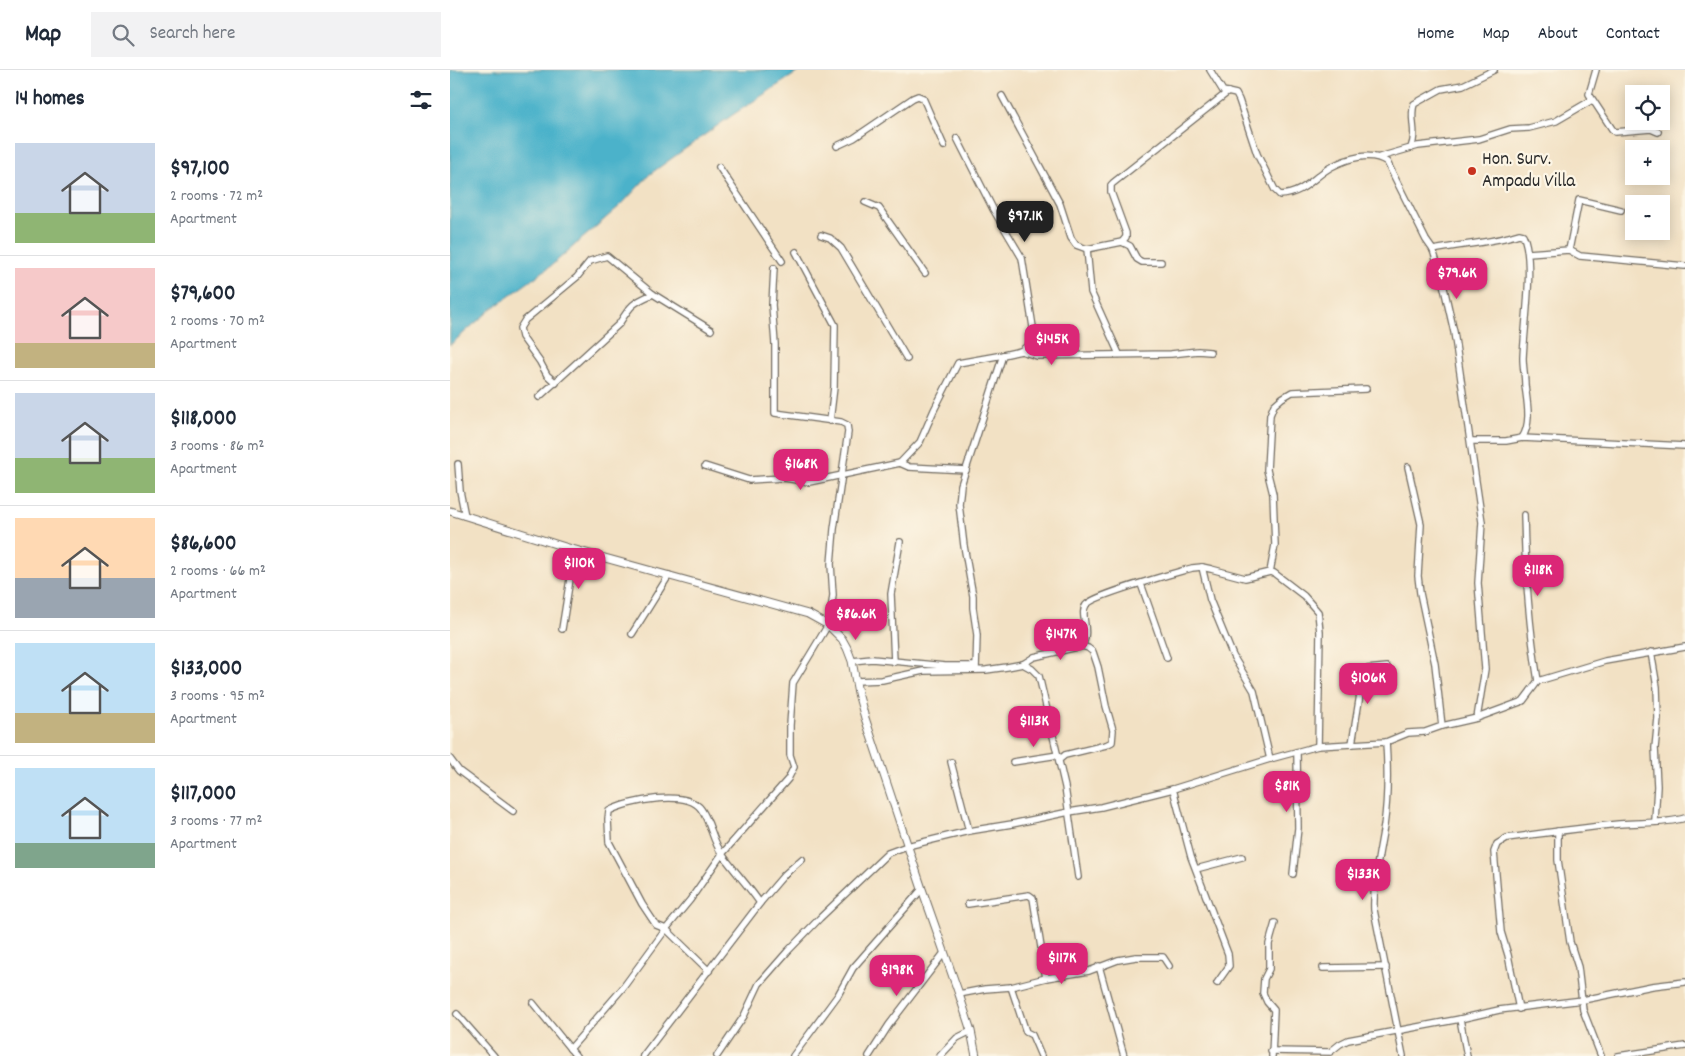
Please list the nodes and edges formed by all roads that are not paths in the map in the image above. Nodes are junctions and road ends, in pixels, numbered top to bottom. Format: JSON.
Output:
{"nodes":[{"id":1,"x":1210,"y":70,"type":"edge"},
{"id":2,"x":1494,"y":70,"type":"edge"},
{"id":3,"x":1596,"y":70,"type":"edge"},
{"id":4,"x":1228,"y":92,"type":"junction"},
{"id":5,"x":1002,"y":96,"type":"dead end"},
{"id":6,"x":1592,"y":100,"type":"junction"},
{"id":7,"x":1658,"y":132,"type":"dead end"},
{"id":8,"x":957,"y":138,"type":"dead end"},
{"id":9,"x":836,"y":146,"type":"dead end"},
{"id":10,"x":944,"y":146,"type":"dead end"},
{"id":11,"x":1411,"y":148,"type":"junction"},
{"id":12,"x":1380,"y":157,"type":"junction"},
{"id":13,"x":719,"y":167,"type":"dead end"},
{"id":14,"x":865,"y":202,"type":"dead end"},
{"id":15,"x":1621,"y":210,"type":"dead end"},
{"id":16,"x":821,"y":235,"type":"dead end"},
{"id":17,"x":1122,"y":242,"type":"junction"},
{"id":18,"x":1087,"y":249,"type":"junction"},
{"id":19,"x":1433,"y":250,"type":"junction"},
{"id":20,"x":1569,"y":250,"type":"junction"},
{"id":21,"x":796,"y":252,"type":"dead end"},
{"id":22,"x":1528,"y":253,"type":"junction"},
{"id":23,"x":782,"y":261,"type":"dead end"},
{"id":24,"x":1161,"y":262,"type":"dead end"},
{"id":25,"x":1685,"y":266,"type":"edge"},
{"id":26,"x":774,"y":268,"type":"dead end"},
{"id":27,"x":925,"y":273,"type":"dead end"},
{"id":28,"x":652,"y":294,"type":"junction"},
{"id":29,"x":711,"y":330,"type":"dead end"},
{"id":30,"x":1021,"y":351,"type":"junction"},
{"id":31,"x":1210,"y":352,"type":"dead end"},
{"id":32,"x":1119,"y":354,"type":"junction"},
{"id":33,"x":1003,"y":355,"type":"junction"},
{"id":34,"x":907,"y":358,"type":"dead end"},
{"id":35,"x":556,"y":383,"type":"junction"},
{"id":36,"x":1366,"y":389,"type":"dead end"},
{"id":37,"x":539,"y":397,"type":"dead end"},
{"id":38,"x":830,"y":421,"type":"junction"},
{"id":39,"x":1522,"y":438,"type":"junction"},
{"id":40,"x":1470,"y":441,"type":"junction"},
{"id":41,"x":1685,"y":446,"type":"edge"},
{"id":42,"x":900,"y":462,"type":"junction"},
{"id":43,"x":458,"y":464,"type":"dead end"},
{"id":44,"x":705,"y":466,"type":"dead end"},
{"id":45,"x":1408,"y":467,"type":"dead end"},
{"id":46,"x":966,"y":470,"type":"junction"},
{"id":47,"x":842,"y":474,"type":"junction"},
{"id":48,"x":450,"y":511,"type":"edge"},
{"id":49,"x":1524,"y":514,"type":"dead end"},
{"id":50,"x":465,"y":516,"type":"junction"},
{"id":51,"x":900,"y":542,"type":"dead end"},
{"id":52,"x":571,"y":549,"type":"junction"},
{"id":53,"x":1202,"y":567,"type":"junction"},
{"id":54,"x":1270,"y":572,"type":"junction"},
{"id":55,"x":669,"y":575,"type":"junction"},
{"id":56,"x":1140,"y":584,"type":"junction"},
{"id":57,"x":828,"y":625,"type":"junction"},
{"id":58,"x":562,"y":629,"type":"dead end"},
{"id":59,"x":632,"y":634,"type":"dead end"},
{"id":60,"x":1082,"y":646,"type":"junction"},
{"id":61,"x":1685,"y":647,"type":"edge"},
{"id":62,"x":1652,"y":652,"type":"junction"},
{"id":63,"x":1167,"y":658,"type":"dead end"},
{"id":64,"x":852,"y":661,"type":"junction"},
{"id":65,"x":894,"y":662,"type":"junction"},
{"id":66,"x":1023,"y":664,"type":"junction"},
{"id":67,"x":1387,"y":667,"type":"dead end"},
{"id":68,"x":975,"y":668,"type":"junction"},
{"id":69,"x":856,"y":681,"type":"junction"},
{"id":70,"x":1538,"y":681,"type":"junction"},
{"id":71,"x":1477,"y":718,"type":"junction"},
{"id":72,"x":1442,"y":726,"type":"junction"},
{"id":73,"x":1386,"y":742,"type":"junction"},
{"id":74,"x":1352,"y":744,"type":"junction"},
{"id":75,"x":1318,"y":746,"type":"junction"},
{"id":76,"x":1297,"y":752,"type":"junction"},
{"id":77,"x":1058,"y":758,"type":"junction"},
{"id":78,"x":450,"y":759,"type":"edge"},
{"id":79,"x":1270,"y":759,"type":"junction"},
{"id":80,"x":951,"y":762,"type":"dead end"},
{"id":81,"x":1013,"y":762,"type":"dead end"},
{"id":82,"x":1173,"y":789,"type":"junction"},
{"id":83,"x":512,"y":811,"type":"dead end"},
{"id":84,"x":1068,"y":812,"type":"junction"},
{"id":85,"x":1685,"y":818,"type":"edge"},
{"id":86,"x":1655,"y":821,"type":"junction"},
{"id":87,"x":969,"y":831,"type":"junction"},
{"id":88,"x":1558,"y":831,"type":"junction"},
{"id":89,"x":907,"y":846,"type":"junction"},
{"id":90,"x":722,"y":854,"type":"junction"},
{"id":91,"x":1242,"y":857,"type":"dead end"},
{"id":92,"x":802,"y":859,"type":"dead end"},
{"id":93,"x":1196,"y":870,"type":"junction"},
{"id":94,"x":1293,"y":874,"type":"dead end"},
{"id":95,"x":1078,"y":878,"type":"dead end"},
{"id":96,"x":922,"y":889,"type":"junction"},
{"id":97,"x":760,"y":903,"type":"junction"},
{"id":98,"x":968,"y":904,"type":"dead end"},
{"id":99,"x":1275,"y":923,"type":"dead end"},
{"id":100,"x":666,"y":929,"type":"junction"},
{"id":101,"x":944,"y":953,"type":"junction"},
{"id":102,"x":1099,"y":966,"type":"junction"},
{"id":103,"x":1169,"y":966,"type":"dead end"},
{"id":104,"x":1386,"y":967,"type":"junction"},
{"id":105,"x":1322,"y":968,"type":"dead end"},
{"id":106,"x":709,"y":971,"type":"junction"},
{"id":107,"x":1046,"y":978,"type":"junction"},
{"id":108,"x":1685,"y":982,"type":"edge"},
{"id":109,"x":1217,"y":984,"type":"dead end"},
{"id":110,"x":1010,"y":987,"type":"junction"},
{"id":111,"x":959,"y":994,"type":"junction"},
{"id":112,"x":1583,"y":1000,"type":"junction"},
{"id":113,"x":532,"y":1003,"type":"dead end"},
{"id":114,"x":1520,"y":1008,"type":"junction"},
{"id":115,"x":457,"y":1014,"type":"dead end"},
{"id":116,"x":1460,"y":1019,"type":"junction"},
{"id":117,"x":1398,"y":1031,"type":"junction"},
{"id":118,"x":971,"y":1032,"type":"junction"},
{"id":119,"x":1685,"y":1046,"type":"edge"},
{"id":120,"x":570,"y":1049,"type":"junction"},
{"id":121,"x":1271,"y":1054,"type":"edge"},
{"id":122,"x":1330,"y":1054,"type":"edge"},
{"id":123,"x":494,"y":1056,"type":"edge"},
{"id":124,"x":576,"y":1056,"type":"edge"},
{"id":125,"x":643,"y":1056,"type":"edge"},
{"id":126,"x":717,"y":1056,"type":"edge"},
{"id":127,"x":794,"y":1056,"type":"edge"},
{"id":128,"x":869,"y":1056,"type":"edge"},
{"id":129,"x":940,"y":1056,"type":"edge"},
{"id":130,"x":976,"y":1056,"type":"edge"},
{"id":131,"x":1041,"y":1056,"type":"edge"},
{"id":132,"x":1124,"y":1056,"type":"edge"},
{"id":133,"x":1403,"y":1056,"type":"edge"},
{"id":134,"x":1467,"y":1056,"type":"edge"},
{"id":135,"x":1601,"y":1056,"type":"edge"},
{"id":136,"x":1618,"y":1056,"type":"edge"}],
"edges":[{"from":1,"to":4,"type":"street"},
{"from":2,"to":11,"type":"street"},
{"from":3,"to":6,"type":"street"},
{"from":4,"to":12,"type":"street"},
{"from":4,"to":17,"type":"street"},
{"from":5,"to":18,"type":"street"},
{"from":6,"to":7,"type":"street"},
{"from":6,"to":11,"type":"street"},
{"from":8,"to":30,"type":"street"},
{"from":9,"to":10,"type":"street"},
{"from":11,"to":12,"type":"street"},
{"from":12,"to":19,"type":"street"},
{"from":13,"to":23,"type":"street"},
{"from":14,"to":27,"type":"street"},
{"from":15,"to":20,"type":"street"},
{"from":16,"to":34,"type":"street"},
{"from":17,"to":18,"type":"street"},
{"from":17,"to":24,"type":"street"},
{"from":18,"to":32,"type":"street"},
{"from":19,"to":22,"type":"street"},
{"from":19,"to":40,"type":"street"},
{"from":20,"to":22,"type":"street"},
{"from":20,"to":25,"type":"street"},
{"from":21,"to":38,"type":"street"},
{"from":22,"to":39,"type":"street"},
{"from":26,"to":38,"type":"street"},
{"from":28,"to":29,"type":"street"},
{"from":28,"to":35,"type":"street"},
{"from":28,"to":35,"type":"street"},
{"from":30,"to":32,"type":"street"},
{"from":30,"to":33,"type":"street"},
{"from":31,"to":32,"type":"street"},
{"from":33,"to":42,"type":"street"},
{"from":33,"to":46,"type":"street"},
{"from":35,"to":37,"type":"street"},
{"from":36,"to":54,"type":"street"},
{"from":38,"to":47,"type":"street"},
{"from":39,"to":40,"type":"street"},
{"from":39,"to":41,"type":"street"},
{"from":40,"to":71,"type":"street"},
{"from":42,"to":46,"type":"street"},
{"from":42,"to":47,"type":"street"},
{"from":43,"to":50,"type":"street"},
{"from":44,"to":47,"type":"street"},
{"from":45,"to":72,"type":"street"},
{"from":46,"to":68,"type":"street"},
{"from":47,"to":57,"type":"street"},
{"from":48,"to":50,"type":"street"},
{"from":49,"to":70,"type":"street"},
{"from":50,"to":52,"type":"street"},
{"from":51,"to":65,"type":"street"},
{"from":52,"to":55,"type":"street"},
{"from":52,"to":58,"type":"street"},
{"from":53,"to":54,"type":"street"},
{"from":53,"to":56,"type":"street"},
{"from":53,"to":79,"type":"street"},
{"from":54,"to":75,"type":"street"},
{"from":55,"to":57,"type":"street"},
{"from":55,"to":59,"type":"street"},
{"from":56,"to":60,"type":"street"},
{"from":56,"to":63,"type":"street"},
{"from":57,"to":64,"type":"street"},
{"from":57,"to":90,"type":"street"},
{"from":60,"to":66,"type":"street"},
{"from":60,"to":77,"type":"street"},
{"from":61,"to":62,"type":"street"},
{"from":62,"to":70,"type":"street"},
{"from":62,"to":86,"type":"street"},
{"from":64,"to":65,"type":"street"},
{"from":64,"to":69,"type":"street"},
{"from":65,"to":68,"type":"street"},
{"from":66,"to":68,"type":"street"},
{"from":66,"to":77,"type":"street"},
{"from":67,"to":74,"type":"street"},
{"from":68,"to":69,"type":"street"},
{"from":69,"to":89,"type":"street"},
{"from":70,"to":71,"type":"street"},
{"from":71,"to":72,"type":"street"},
{"from":72,"to":73,"type":"street"},
{"from":73,"to":74,"type":"street"},
{"from":73,"to":104,"type":"street"},
{"from":74,"to":75,"type":"street"},
{"from":75,"to":76,"type":"street"},
{"from":76,"to":79,"type":"street"},
{"from":76,"to":94,"type":"street"},
{"from":77,"to":81,"type":"street"},
{"from":77,"to":84,"type":"street"},
{"from":78,"to":83,"type":"street"},
{"from":79,"to":82,"type":"street"},
{"from":80,"to":87,"type":"street"},
{"from":82,"to":84,"type":"street"},
{"from":82,"to":93,"type":"street"},
{"from":84,"to":87,"type":"street"},
{"from":84,"to":95,"type":"street"},
{"from":85,"to":86,"type":"street"},
{"from":86,"to":88,"type":"street"},
{"from":87,"to":89,"type":"street"},
{"from":88,"to":112,"type":"street"},
{"from":88,"to":114,"type":"street"},
{"from":89,"to":96,"type":"street"},
{"from":89,"to":126,"type":"street"},
{"from":90,"to":97,"type":"street"},
{"from":90,"to":100,"type":"street"},
{"from":90,"to":100,"type":"street"},
{"from":91,"to":93,"type":"street"},
{"from":92,"to":97,"type":"street"},
{"from":93,"to":109,"type":"street"},
{"from":96,"to":101,"type":"street"},
{"from":96,"to":127,"type":"street"},
{"from":97,"to":106,"type":"street"},
{"from":98,"to":107,"type":"street"},
{"from":99,"to":121,"type":"street"},
{"from":100,"to":106,"type":"street"},
{"from":100,"to":120,"type":"street"},
{"from":101,"to":111,"type":"street"},
{"from":101,"to":128,"type":"street"},
{"from":102,"to":103,"type":"street"},
{"from":102,"to":107,"type":"street"},
{"from":102,"to":132,"type":"street"},
{"from":104,"to":105,"type":"street"},
{"from":104,"to":117,"type":"street"},
{"from":106,"to":125,"type":"street"},
{"from":107,"to":110,"type":"street"},
{"from":108,"to":112,"type":"street"},
{"from":110,"to":111,"type":"street"},
{"from":110,"to":131,"type":"street"},
{"from":111,"to":118,"type":"street"},
{"from":112,"to":114,"type":"street"},
{"from":112,"to":135,"type":"street"},
{"from":113,"to":120,"type":"street"},
{"from":114,"to":116,"type":"street"},
{"from":115,"to":123,"type":"street"},
{"from":116,"to":117,"type":"street"},
{"from":116,"to":134,"type":"street"},
{"from":117,"to":122,"type":"street"},
{"from":117,"to":133,"type":"street"},
{"from":118,"to":129,"type":"street"},
{"from":118,"to":130,"type":"street"},
{"from":119,"to":136,"type":"street"},
{"from":120,"to":124,"type":"street"},
{"from":121,"to":122,"type":"street"}]}
